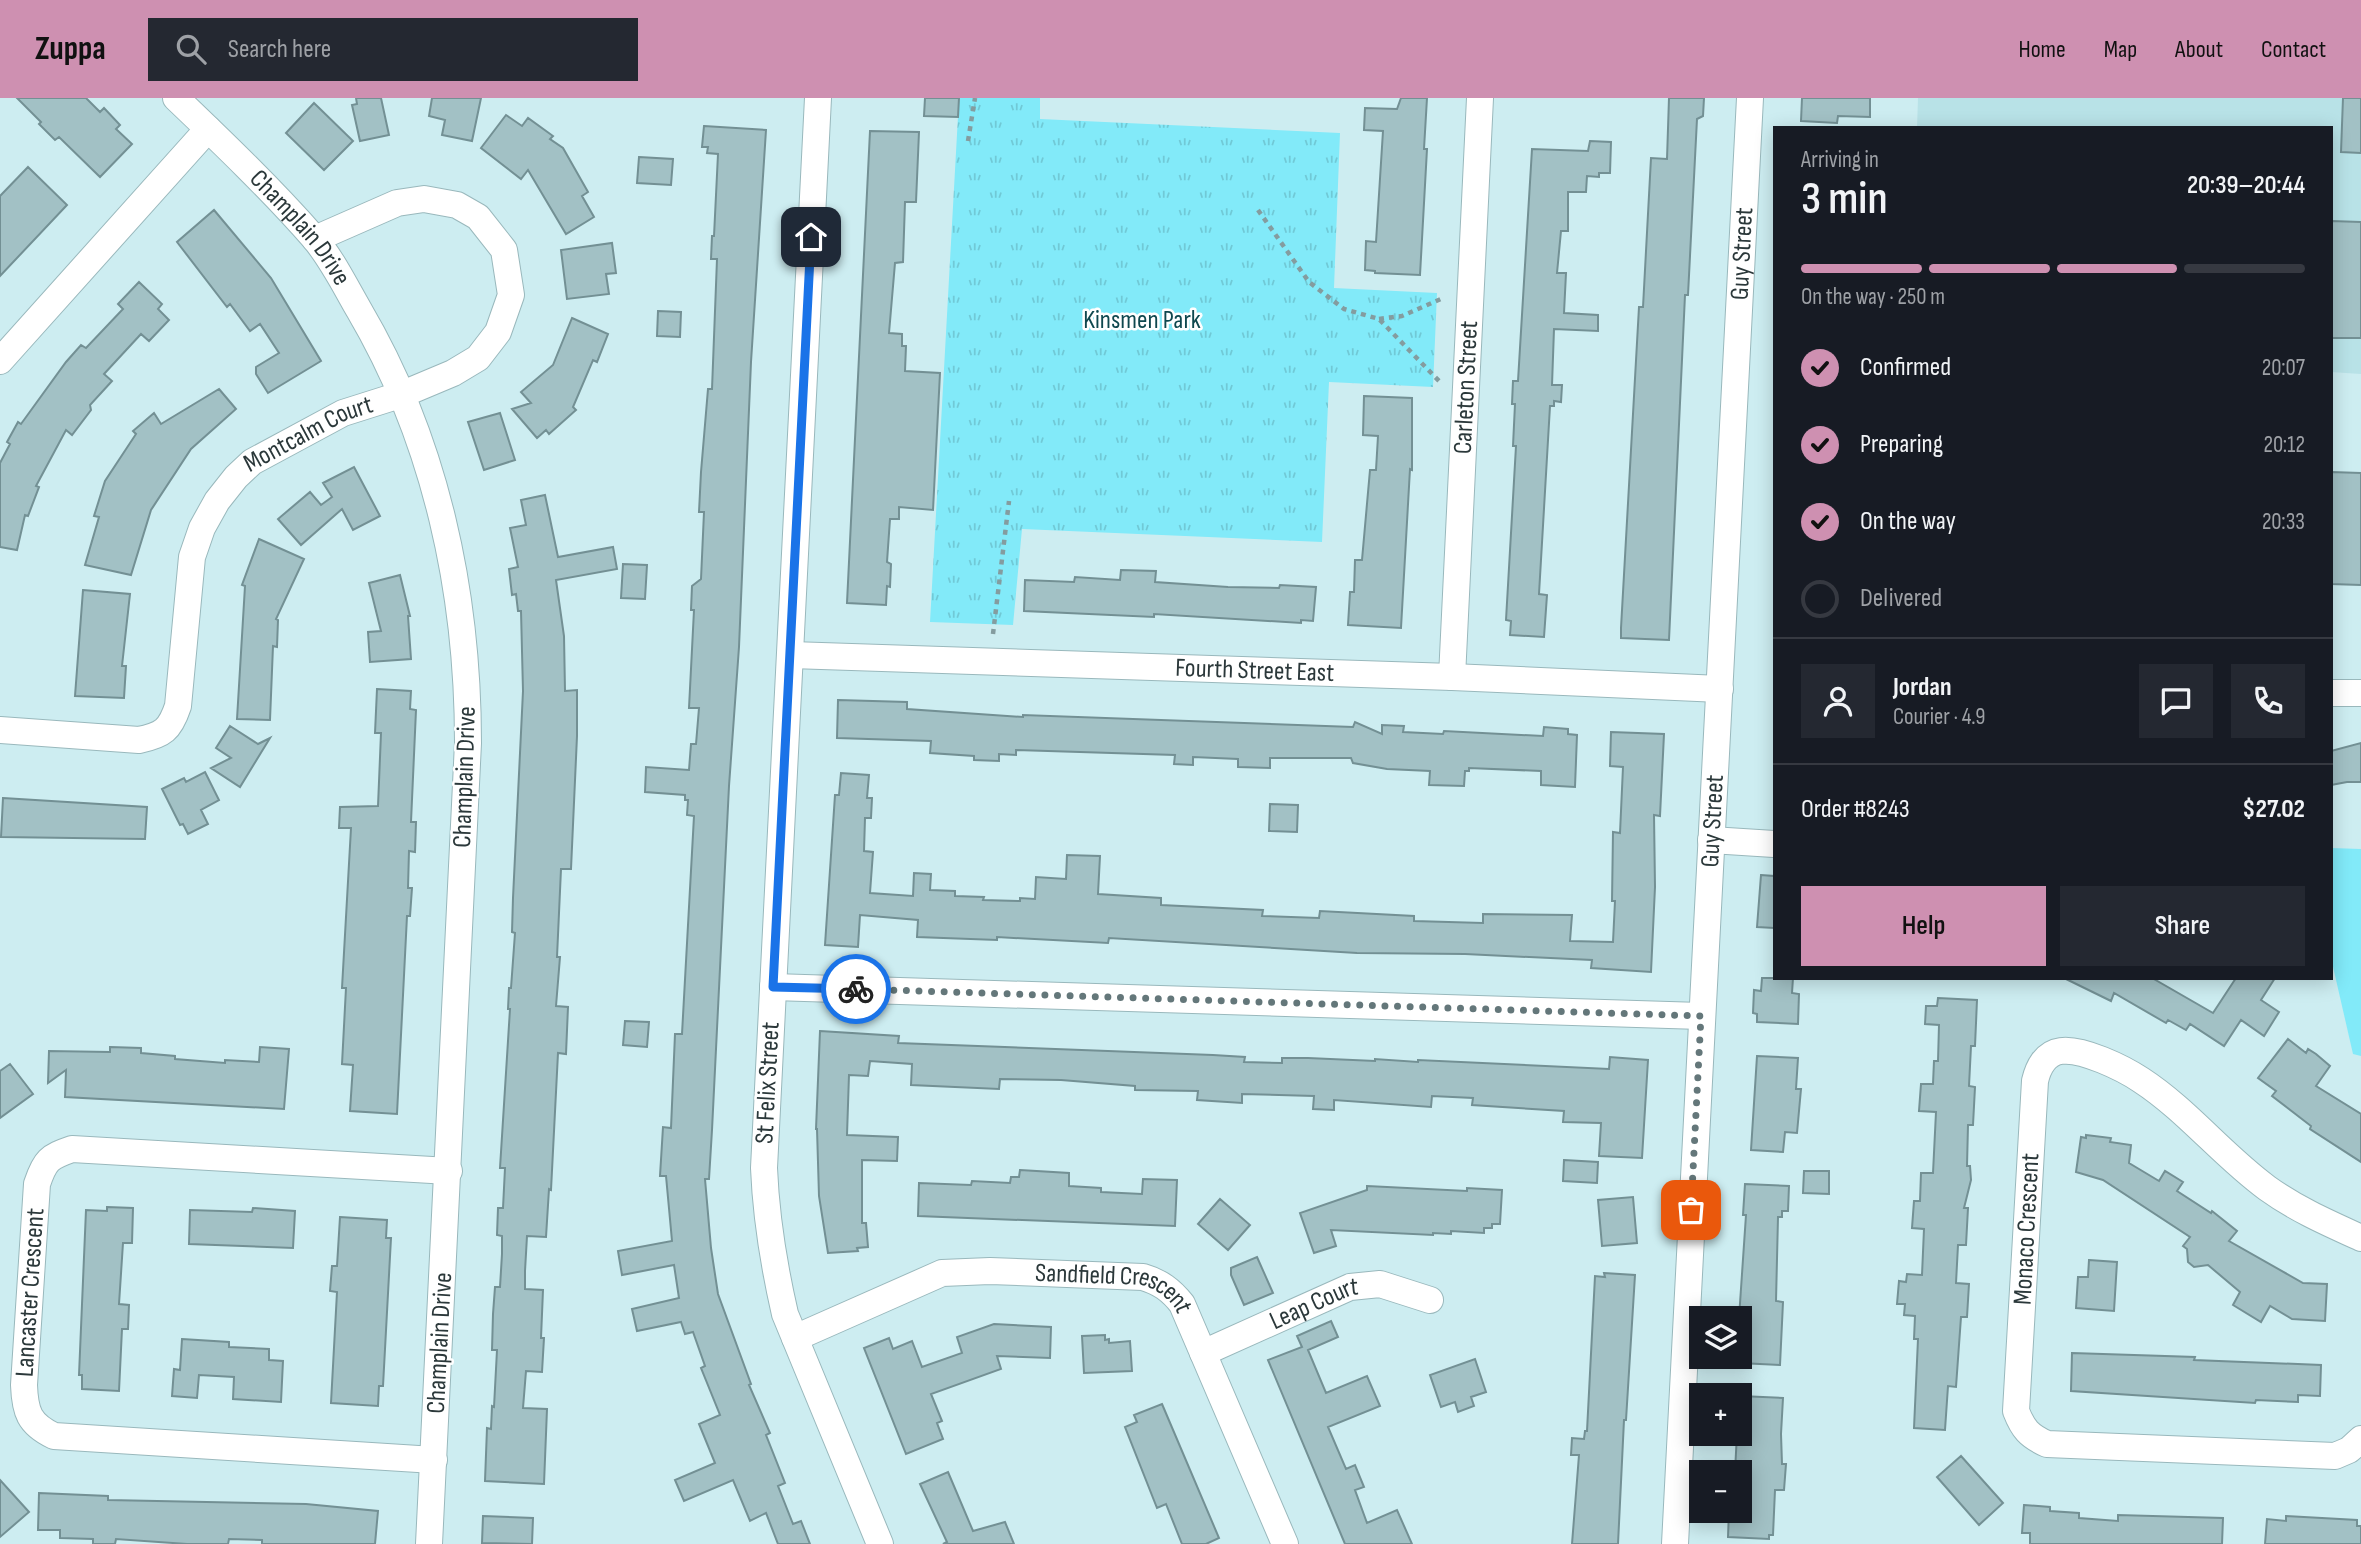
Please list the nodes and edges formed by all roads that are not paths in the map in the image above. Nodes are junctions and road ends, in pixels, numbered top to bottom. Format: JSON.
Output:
{"nodes":[{"id":1,"x":176,"y":98,"type":"edge"},
{"id":2,"x":818,"y":98,"type":"edge"},
{"id":3,"x":1480,"y":98,"type":"edge"},
{"id":4,"x":1750,"y":98,"type":"edge"},
{"id":5,"x":208,"y":129,"type":"junction"},
{"id":6,"x":315,"y":239,"type":"junction"},
{"id":7,"x":0,"y":361,"type":"edge"},
{"id":8,"x":403,"y":394,"type":"junction"},
{"id":9,"x":791,"y":655,"type":"junction"},
{"id":10,"x":1452,"y":677,"type":"junction"},
{"id":11,"x":1720,"y":690,"type":"junction"},
{"id":12,"x":2333,"y":693,"type":"edge"},
{"id":13,"x":2361,"y":693,"type":"edge"},
{"id":14,"x":0,"y":730,"type":"edge"},
{"id":15,"x":1711,"y":840,"type":"junction"},
{"id":16,"x":1773,"y":844,"type":"edge"},
{"id":17,"x":773,"y":987,"type":"junction"},
{"id":18,"x":1701,"y":1016,"type":"junction"},
{"id":19,"x":449,"y":1171,"type":"junction"},
{"id":20,"x":2361,"y":1238,"type":"edge"},
{"id":21,"x":1430,"y":1300,"type":"dead end"},
{"id":22,"x":795,"y":1338,"type":"junction"},
{"id":23,"x":1203,"y":1353,"type":"junction"},
{"id":24,"x":2361,"y":1439,"type":"edge"},
{"id":25,"x":434,"y":1460,"type":"junction"},
{"id":26,"x":429,"y":1544,"type":"edge"},
{"id":27,"x":880,"y":1544,"type":"edge"},
{"id":28,"x":1285,"y":1544,"type":"edge"},
{"id":29,"x":1675,"y":1544,"type":"edge"}],
"edges":[{"from":1,"to":5,"type":"street","name":"Champlain Drive"},
{"from":2,"to":9,"type":"street","name":"St Felix Street"},
{"from":3,"to":10,"type":"street","name":"Carleton Street"},
{"from":4,"to":11,"type":"street","name":"Guy Street"},
{"from":5,"to":6,"type":"street","name":"Champlain Drive"},
{"from":5,"to":7,"type":"street"},
{"from":6,"to":8,"type":"street","name":"Champlain Drive"},
{"from":6,"to":8,"type":"street","name":"Montcalm Court"},
{"from":8,"to":14,"type":"street","name":"Montcalm Court"},
{"from":8,"to":19,"type":"street","name":"Champlain Drive"},
{"from":9,"to":10,"type":"street","name":"Fourth Street East"},
{"from":9,"to":17,"type":"street","name":"St Felix Street"},
{"from":10,"to":11,"type":"street","name":"Fourth Street East"},
{"from":11,"to":15,"type":"street","name":"Guy Street"},
{"from":12,"to":13,"type":"street"},
{"from":15,"to":16,"type":"street"},
{"from":15,"to":18,"type":"street","name":"Guy Street"},
{"from":17,"to":18,"type":"street"},
{"from":17,"to":22,"type":"street","name":"St Felix Street"},
{"from":18,"to":29,"type":"street","name":"Guy Street"},
{"from":19,"to":25,"type":"street","name":"Champlain Drive"},
{"from":19,"to":25,"type":"street","name":"Lancaster Crescent"},
{"from":20,"to":24,"type":"street","name":"Monaco Crescent"},
{"from":21,"to":23,"type":"street","name":"Leap Court"},
{"from":22,"to":23,"type":"street","name":"Sandfield Crescent"},
{"from":22,"to":27,"type":"street","name":"St Felix Street"},
{"from":23,"to":28,"type":"street","name":"Sandfield Crescent"},
{"from":25,"to":26,"type":"street","name":"Champlain Drive"}]}
